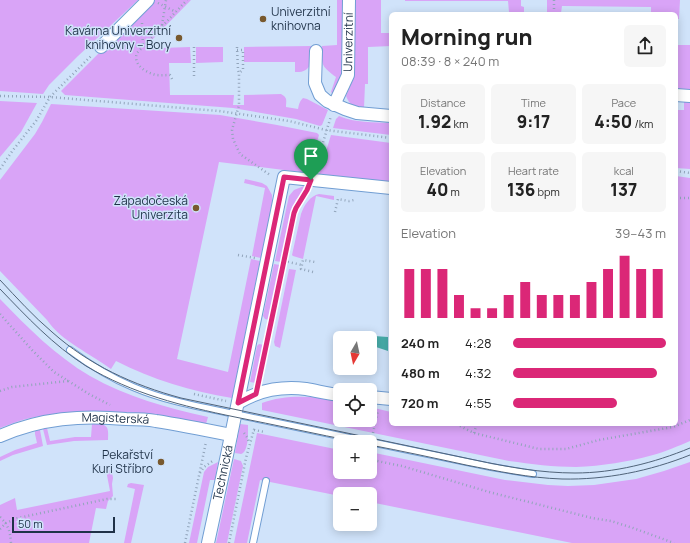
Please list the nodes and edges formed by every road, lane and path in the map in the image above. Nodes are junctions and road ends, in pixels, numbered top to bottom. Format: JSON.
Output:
{"nodes":[{"id":1,"x":152,"y":0,"type":"edge"},
{"id":2,"x":166,"y":0,"type":"edge"},
{"id":3,"x":188,"y":0,"type":"edge"},
{"id":4,"x":349,"y":0,"type":"edge"},
{"id":5,"x":554,"y":0,"type":"edge"},
{"id":6,"x":145,"y":3,"type":"edge"},
{"id":7,"x":165,"y":7,"type":"junction"},
{"id":8,"x":176,"y":12,"type":"junction"},
{"id":9,"x":554,"y":12,"type":"edge"},
{"id":10,"x":162,"y":26,"type":"junction"},
{"id":11,"x":143,"y":46,"type":"junction"},
{"id":12,"x":101,"y":47,"type":"junction"},
{"id":13,"x":194,"y":47,"type":"dead end"},
{"id":14,"x":316,"y":51,"type":"dead end"},
{"id":15,"x":239,"y":73,"type":"junction"},
{"id":16,"x":172,"y":79,"type":"dead end"},
{"id":17,"x":194,"y":79,"type":"dead end"},
{"id":18,"x":0,"y":96,"type":"edge"},
{"id":19,"x":678,"y":96,"type":"edge"},
{"id":20,"x":690,"y":96,"type":"edge"},
{"id":21,"x":50,"y":97,"type":"junction"},
{"id":22,"x":334,"y":105,"type":"junction"},
{"id":23,"x":237,"y":113,"type":"junction"},
{"id":24,"x":389,"y":116,"type":"edge"},
{"id":25,"x":326,"y":130,"type":"junction"},
{"id":26,"x":389,"y":138,"type":"edge"},
{"id":27,"x":0,"y":169,"type":"edge"},
{"id":28,"x":678,"y":171,"type":"edge"},
{"id":29,"x":690,"y":172,"type":"edge"},
{"id":30,"x":270,"y":175,"type":"dead end"},
{"id":31,"x":311,"y":180,"type":"junction"},
{"id":32,"x":389,"y":188,"type":"edge"},
{"id":33,"x":678,"y":198,"type":"edge"},
{"id":34,"x":690,"y":198,"type":"edge"},
{"id":35,"x":354,"y":200,"type":"dead end"},
{"id":36,"x":335,"y":212,"type":"dead end"},
{"id":37,"x":238,"y":255,"type":"dead end"},
{"id":38,"x":242,"y":256,"type":"dead end"},
{"id":39,"x":284,"y":261,"type":"junction"},
{"id":40,"x":315,"y":262,"type":"dead end"},
{"id":41,"x":302,"y":265,"type":"junction"},
{"id":42,"x":313,"y":272,"type":"dead end"},
{"id":43,"x":0,"y":314,"type":"edge"},
{"id":44,"x":70,"y":350,"type":"dead end"},
{"id":45,"x":69,"y":381,"type":"junction"},
{"id":46,"x":0,"y":390,"type":"edge"},
{"id":47,"x":194,"y":394,"type":"dead end"},
{"id":48,"x":256,"y":394,"type":"junction"},
{"id":49,"x":333,"y":394,"type":"edge"},
{"id":50,"x":380,"y":398,"type":"edge"},
{"id":51,"x":115,"y":407,"type":"dead end"},
{"id":52,"x":237,"y":408,"type":"junction"},
{"id":53,"x":256,"y":418,"type":"junction"},
{"id":54,"x":690,"y":420,"type":"edge"},
{"id":55,"x":678,"y":424,"type":"edge"},
{"id":56,"x":460,"y":426,"type":"dead end"},
{"id":57,"x":476,"y":426,"type":"edge"},
{"id":58,"x":673,"y":426,"type":"edge"},
{"id":59,"x":372,"y":433,"type":"dead end"},
{"id":60,"x":474,"y":433,"type":"junction"},
{"id":61,"x":231,"y":435,"type":"junction"},
{"id":62,"x":336,"y":435,"type":"edge"},
{"id":63,"x":0,"y":436,"type":"edge"},
{"id":64,"x":377,"y":444,"type":"edge"},
{"id":65,"x":377,"y":461,"type":"edge"},
{"id":66,"x":199,"y":474,"type":"dead end"},
{"id":67,"x":533,"y":474,"type":"dead end"},
{"id":68,"x":266,"y":481,"type":"dead end"},
{"id":69,"x":116,"y":499,"type":"dead end"},
{"id":70,"x":0,"y":517,"type":"edge"},
{"id":71,"x":6,"y":523,"type":"junction"},
{"id":72,"x":0,"y":529,"type":"edge"},
{"id":73,"x":11,"y":543,"type":"edge"},
{"id":74,"x":185,"y":543,"type":"edge"},
{"id":75,"x":208,"y":543,"type":"edge"},
{"id":76,"x":229,"y":543,"type":"edge"},
{"id":77,"x":253,"y":543,"type":"edge"},
{"id":78,"x":674,"y":543,"type":"edge"}],
"edges":[{"from":1,"to":7,"type":"path"},
{"from":2,"to":7,"type":"path"},
{"from":3,"to":8,"type":"path"},
{"from":4,"to":22,"type":"street","name":"Univerzitní"},
{"from":5,"to":9,"type":"path"},
{"from":6,"to":11,"type":"path"},
{"from":6,"to":12,"type":"street"},
{"from":7,"to":8,"type":"path"},
{"from":7,"to":10,"type":"path"},
{"from":8,"to":10,"type":"path"},
{"from":10,"to":11,"type":"path"},
{"from":11,"to":12,"type":"path"},
{"from":11,"to":16,"type":"path"},
{"from":12,"to":21,"type":"path"},
{"from":13,"to":17,"type":"path"},
{"from":14,"to":22,"type":"street"},
{"from":15,"to":15,"type":"path"},
{"from":15,"to":23,"type":"path"},
{"from":18,"to":21,"type":"path"},
{"from":19,"to":20,"type":"street"},
{"from":21,"to":23,"type":"path"},
{"from":21,"to":27,"type":"path"},
{"from":22,"to":24,"type":"street"},
{"from":22,"to":25,"type":"path"},
{"from":23,"to":25,"type":"path"},
{"from":23,"to":30,"type":"path"},
{"from":25,"to":26,"type":"path"},
{"from":25,"to":31,"type":"path"},
{"from":28,"to":29,"type":"path"},
{"from":31,"to":32,"type":"street","name":"Technická"},
{"from":31,"to":39,"type":"path"},
{"from":31,"to":52,"type":"street","name":"Technická"},
{"from":33,"to":34,"type":"path"},
{"from":35,"to":36,"type":"path"},
{"from":37,"to":38,"type":"path"},
{"from":39,"to":41,"type":"path"},
{"from":39,"to":48,"type":"path"},
{"from":40,"to":41,"type":"path"},
{"from":41,"to":42,"type":"path"},
{"from":43,"to":45,"type":"path"},
{"from":44,"to":52,"type":"lane"},
{"from":45,"to":46,"type":"path"},
{"from":45,"to":51,"type":"path"},
{"from":47,"to":52,"type":"path"},
{"from":48,"to":49,"type":"street"},
{"from":48,"to":52,"type":"street"},
{"from":50,"to":59,"type":"path"},
{"from":52,"to":53,"type":"lane"},
{"from":52,"to":61,"type":"street","name":"Technická"},
{"from":53,"to":62,"type":"lane"},
{"from":53,"to":76,"type":"path"},
{"from":54,"to":55,"type":"path"},
{"from":56,"to":60,"type":"path"},
{"from":57,"to":60,"type":"path"},
{"from":58,"to":60,"type":"path"},
{"from":61,"to":63,"type":"street","name":"Magisterská"},
{"from":61,"to":75,"type":"street","name":"Technická"},
{"from":64,"to":67,"type":"lane"},
{"from":65,"to":78,"type":"path"},
{"from":66,"to":74,"type":"path"},
{"from":68,"to":77,"type":"lane"},
{"from":69,"to":71,"type":"path"},
{"from":70,"to":71,"type":"path"},
{"from":71,"to":72,"type":"path"},
{"from":71,"to":73,"type":"path"}]}
